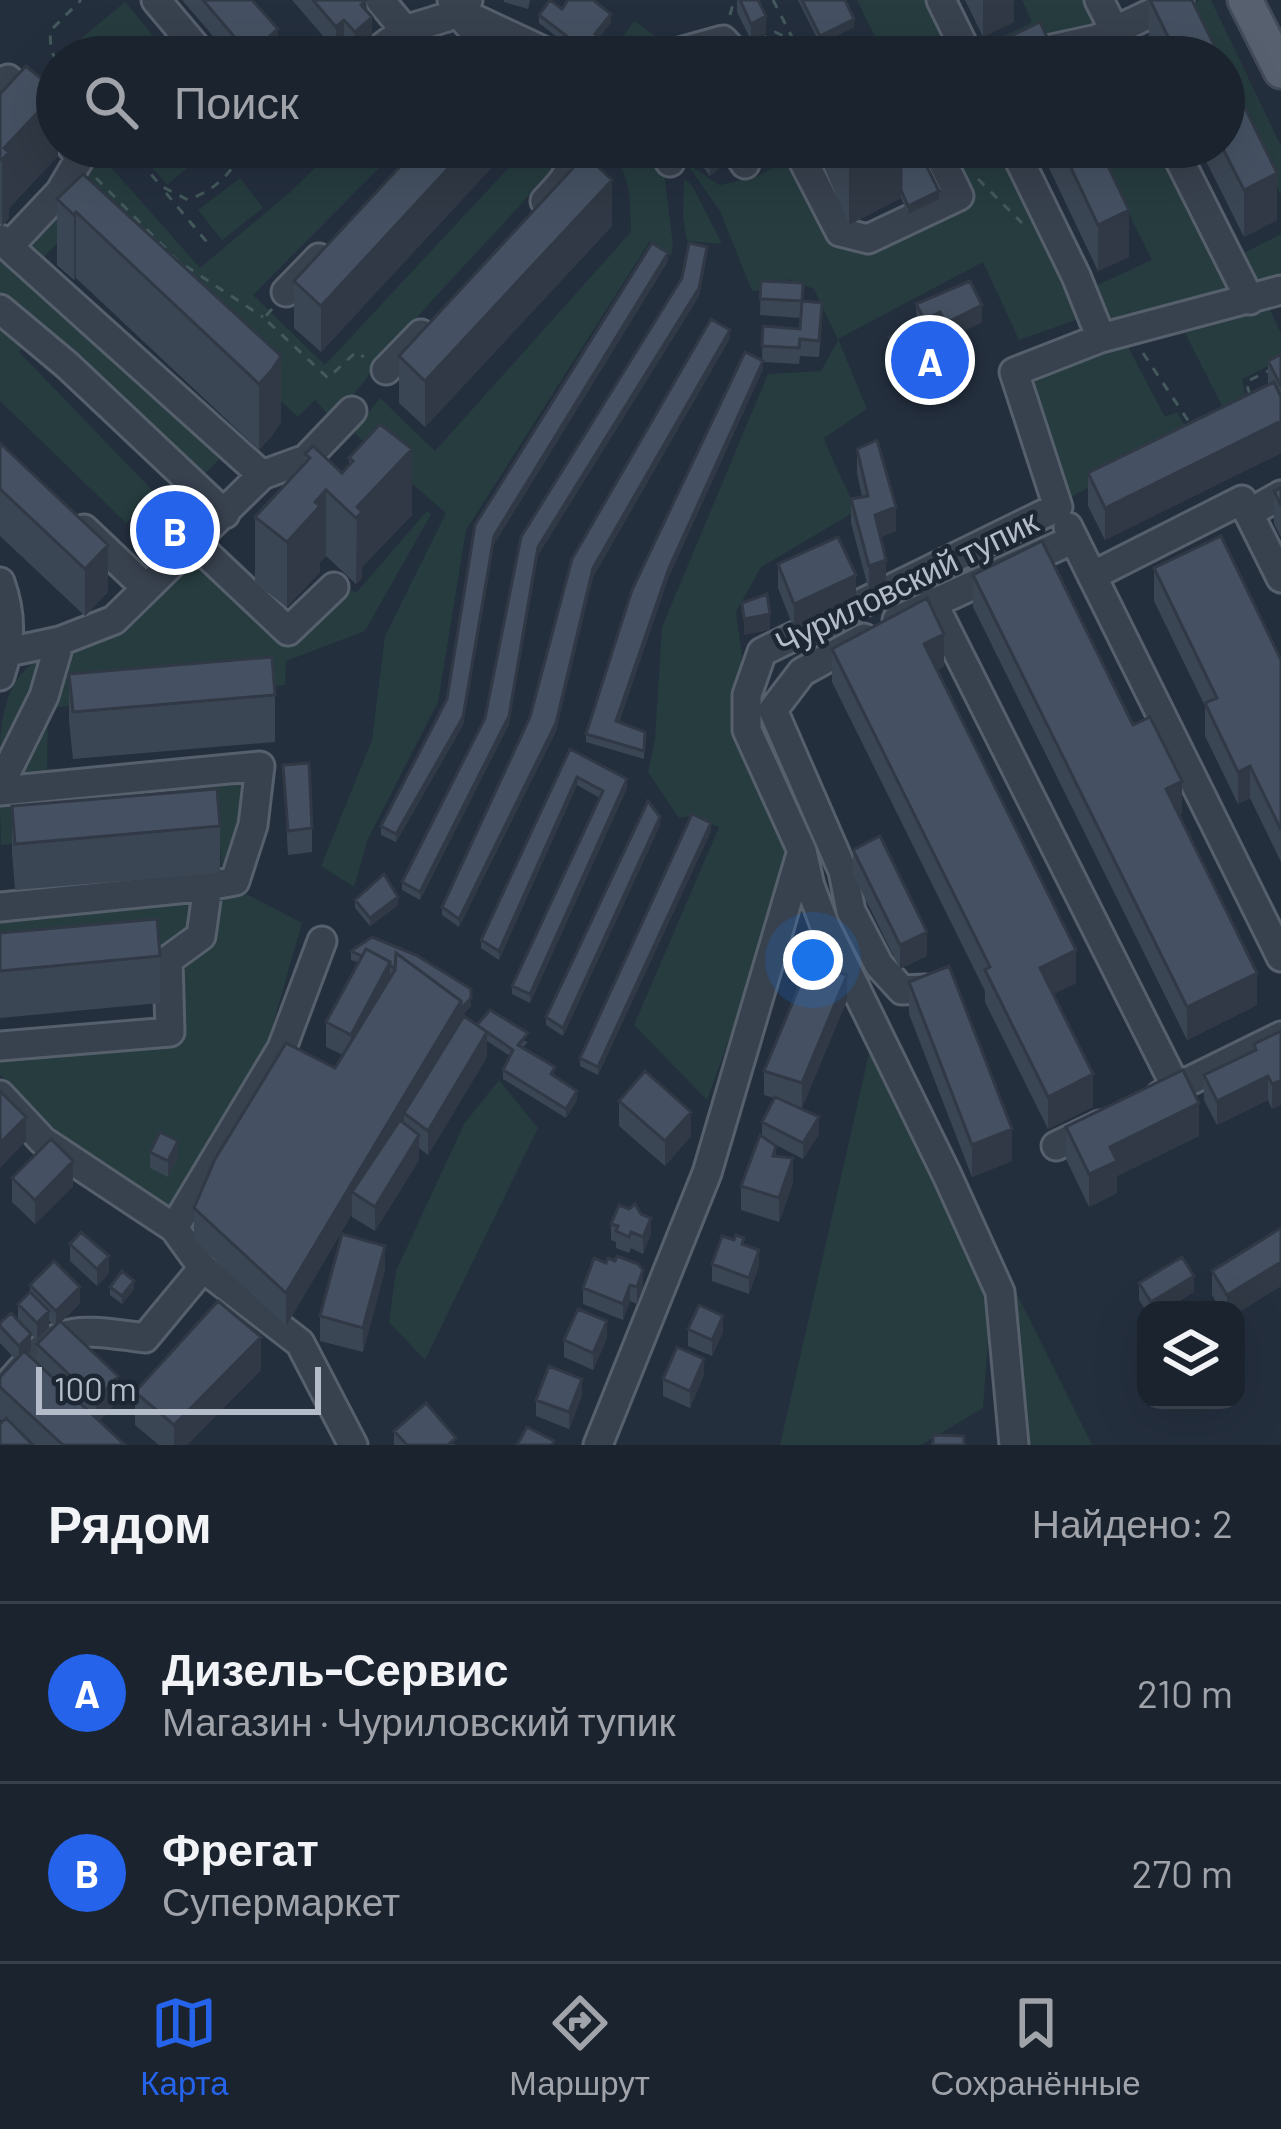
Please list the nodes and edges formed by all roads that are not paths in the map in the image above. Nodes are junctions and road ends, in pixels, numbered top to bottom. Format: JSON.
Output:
{"nodes":[{"id":1,"x":157,"y":0,"type":"edge"},
{"id":2,"x":380,"y":0,"type":"edge"},
{"id":3,"x":940,"y":0,"type":"edge"},
{"id":4,"x":1100,"y":0,"type":"edge"},
{"id":5,"x":1179,"y":0,"type":"edge"},
{"id":6,"x":1245,"y":0,"type":"edge"},
{"id":7,"x":459,"y":4,"type":"edge"},
{"id":8,"x":1114,"y":29,"type":"junction"},
{"id":9,"x":405,"y":30,"type":"junction"},
{"id":10,"x":187,"y":36,"type":"edge"},
{"id":11,"x":397,"y":36,"type":"edge"},
{"id":12,"x":479,"y":36,"type":"edge"},
{"id":13,"x":518,"y":36,"type":"edge"},
{"id":14,"x":958,"y":36,"type":"edge"},
{"id":15,"x":1101,"y":36,"type":"edge"},
{"id":16,"x":1118,"y":36,"type":"edge"},
{"id":17,"x":1281,"y":71,"type":"edge"},
{"id":18,"x":0,"y":84,"type":"edge"},
{"id":19,"x":36,"y":107,"type":"edge"},
{"id":20,"x":70,"y":168,"type":"edge"},
{"id":21,"x":570,"y":168,"type":"edge"},
{"id":22,"x":807,"y":168,"type":"edge"},
{"id":23,"x":946,"y":168,"type":"edge"},
{"id":24,"x":1022,"y":168,"type":"edge"},
{"id":25,"x":1184,"y":168,"type":"edge"},
{"id":26,"x":521,"y":226,"type":"edge"},
{"id":27,"x":5,"y":242,"type":"edge"},
{"id":28,"x":333,"y":244,"type":"edge"},
{"id":29,"x":1281,"y":290,"type":"edge"},
{"id":30,"x":286,"y":292,"type":"road end"},
{"id":31,"x":1250,"y":300,"type":"junction"},
{"id":32,"x":445,"y":308,"type":"edge"},
{"id":33,"x":0,"y":309,"type":"edge"},
{"id":34,"x":1101,"y":338,"type":"junction"},
{"id":35,"x":386,"y":370,"type":"road end"},
{"id":36,"x":352,"y":411,"type":"dead end"},
{"id":37,"x":262,"y":475,"type":"junction"},
{"id":38,"x":1281,"y":495,"type":"edge"},
{"id":39,"x":1058,"y":507,"type":"junction"},
{"id":40,"x":66,"y":512,"type":"edge"},
{"id":41,"x":1249,"y":513,"type":"junction"},
{"id":42,"x":225,"y":514,"type":"junction"},
{"id":43,"x":1073,"y":539,"type":"junction"},
{"id":44,"x":196,"y":544,"type":"junction"},
{"id":45,"x":1092,"y":576,"type":"junction"},
{"id":46,"x":1281,"y":578,"type":"edge"},
{"id":47,"x":0,"y":582,"type":"edge"},
{"id":48,"x":334,"y":587,"type":"dead end"},
{"id":49,"x":146,"y":588,"type":"junction"},
{"id":50,"x":932,"y":601,"type":"junction"},
{"id":51,"x":60,"y":641,"type":"junction"},
{"id":52,"x":4,"y":664,"type":"edge"},
{"id":53,"x":0,"y":788,"type":"edge"},
{"id":54,"x":802,"y":850,"type":"junction"},
{"id":55,"x":208,"y":886,"type":"junction"},
{"id":56,"x":0,"y":907,"type":"edge"},
{"id":57,"x":322,"y":941,"type":"dead end"},
{"id":58,"x":1281,"y":957,"type":"edge"},
{"id":59,"x":926,"y":989,"type":"edge"},
{"id":60,"x":1281,"y":1036,"type":"edge"},
{"id":61,"x":0,"y":1046,"type":"edge"},
{"id":62,"x":1176,"y":1087,"type":"junction"},
{"id":63,"x":0,"y":1095,"type":"edge"},
{"id":64,"x":1056,"y":1146,"type":"dead end"},
{"id":65,"x":174,"y":1228,"type":"junction"},
{"id":66,"x":203,"y":1268,"type":"junction"},
{"id":67,"x":0,"y":1394,"type":"edge"},
{"id":68,"x":353,"y":1445,"type":"edge"},
{"id":69,"x":598,"y":1445,"type":"edge"},
{"id":70,"x":1014,"y":1445,"type":"edge"}],
"edges":[{"from":1,"to":10,"type":"street"},
{"from":2,"to":9,"type":"street"},
{"from":3,"to":14,"type":"street"},
{"from":4,"to":8,"type":"street"},
{"from":5,"to":8,"type":"street"},
{"from":6,"to":17,"type":"main road"},
{"from":7,"to":9,"type":"street"},
{"from":7,"to":12,"type":"street"},
{"from":7,"to":13,"type":"street"},
{"from":8,"to":15,"type":"street"},
{"from":8,"to":16,"type":"street"},
{"from":9,"to":11,"type":"street"},
{"from":18,"to":19,"type":"street"},
{"from":20,"to":27,"type":"street"},
{"from":21,"to":26,"type":"street"},
{"from":22,"to":23,"type":"street"},
{"from":24,"to":34,"type":"street"},
{"from":25,"to":31,"type":"street"},
{"from":27,"to":37,"type":"street"},
{"from":28,"to":30,"type":"street"},
{"from":29,"to":31,"type":"street","name":"Чуриловский тупик"},
{"from":31,"to":34,"type":"street","name":"Чуриловский тупик"},
{"from":32,"to":35,"type":"street"},
{"from":33,"to":42,"type":"street"},
{"from":34,"to":39,"type":"street","name":"Чуриловский тупик"},
{"from":36,"to":37,"type":"street"},
{"from":37,"to":42,"type":"street"},
{"from":38,"to":41,"type":"street"},
{"from":39,"to":43,"type":"street"},
{"from":39,"to":54,"type":"street","name":"Чуриловский тупик"},
{"from":40,"to":49,"type":"street"},
{"from":41,"to":45,"type":"street"},
{"from":41,"to":46,"type":"street"},
{"from":42,"to":44,"type":"street"},
{"from":43,"to":45,"type":"street"},
{"from":43,"to":50,"type":"street"},
{"from":44,"to":48,"type":"street"},
{"from":44,"to":49,"type":"street"},
{"from":45,"to":58,"type":"street"},
{"from":47,"to":52,"type":"street"},
{"from":49,"to":51,"type":"street"},
{"from":50,"to":59,"type":"street"},
{"from":50,"to":62,"type":"street"},
{"from":51,"to":52,"type":"street"},
{"from":51,"to":53,"type":"street"},
{"from":53,"to":55,"type":"street"},
{"from":54,"to":69,"type":"street"},
{"from":54,"to":70,"type":"street"},
{"from":55,"to":56,"type":"street"},
{"from":55,"to":61,"type":"street"},
{"from":57,"to":65,"type":"street"},
{"from":60,"to":62,"type":"street"},
{"from":62,"to":64,"type":"street"},
{"from":63,"to":65,"type":"street"},
{"from":65,"to":66,"type":"street"},
{"from":66,"to":67,"type":"street"},
{"from":66,"to":68,"type":"street"}]}
